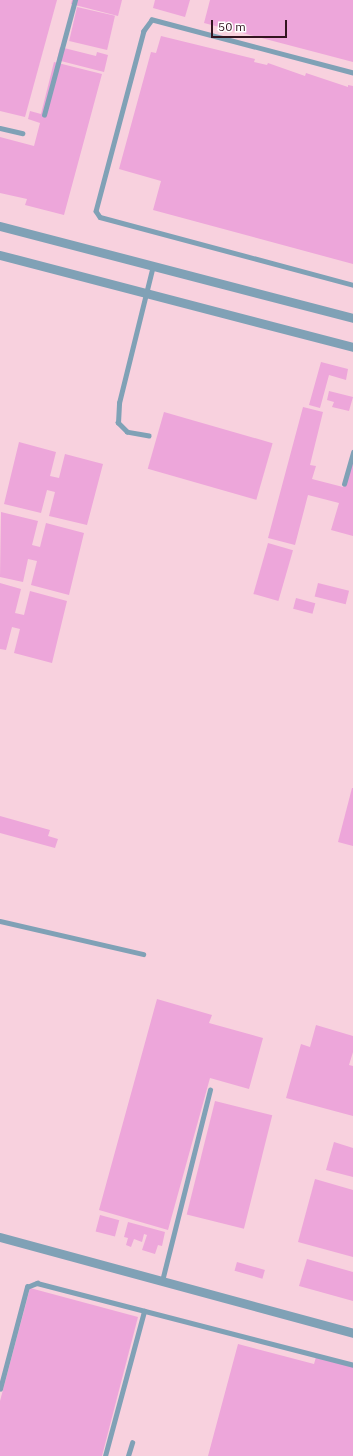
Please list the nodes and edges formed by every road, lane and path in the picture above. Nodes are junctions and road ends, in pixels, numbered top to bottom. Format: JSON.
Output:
{"nodes":[{"id":1,"x":75,"y":0,"type":"edge"},
{"id":2,"x":353,"y":73,"type":"edge"},
{"id":3,"x":44,"y":115,"type":"dead end"},
{"id":4,"x":0,"y":128,"type":"edge"},
{"id":5,"x":22,"y":133,"type":"dead end"},
{"id":6,"x":0,"y":226,"type":"edge"},
{"id":7,"x":0,"y":254,"type":"edge"},
{"id":8,"x":152,"y":266,"type":"junction"},
{"id":9,"x":353,"y":285,"type":"edge"},
{"id":10,"x":146,"y":293,"type":"junction"},
{"id":11,"x":353,"y":318,"type":"edge"},
{"id":12,"x":353,"y":347,"type":"edge"},
{"id":13,"x":149,"y":436,"type":"dead end"},
{"id":14,"x":353,"y":452,"type":"edge"},
{"id":15,"x":344,"y":484,"type":"dead end"},
{"id":16,"x":0,"y":921,"type":"edge"},
{"id":17,"x":143,"y":954,"type":"dead end"},
{"id":18,"x":210,"y":1090,"type":"dead end"},
{"id":19,"x":0,"y":1238,"type":"edge"},
{"id":20,"x":162,"y":1282,"type":"junction"},
{"id":21,"x":144,"y":1311,"type":"junction"},
{"id":22,"x":353,"y":1333,"type":"edge"},
{"id":23,"x":353,"y":1366,"type":"edge"},
{"id":24,"x":0,"y":1389,"type":"edge"},
{"id":25,"x":132,"y":1443,"type":"dead end"},
{"id":26,"x":104,"y":1456,"type":"edge"},
{"id":27,"x":128,"y":1456,"type":"edge"}],
"edges":[{"from":1,"to":3,"type":"lane"},
{"from":2,"to":9,"type":"lane"},
{"from":4,"to":5,"type":"lane"},
{"from":6,"to":8,"type":"street"},
{"from":7,"to":10,"type":"street"},
{"from":8,"to":10,"type":"lane"},
{"from":8,"to":11,"type":"street"},
{"from":10,"to":12,"type":"street"},
{"from":10,"to":13,"type":"lane"},
{"from":14,"to":15,"type":"lane"},
{"from":16,"to":17,"type":"lane"},
{"from":18,"to":20,"type":"lane"},
{"from":19,"to":20,"type":"street"},
{"from":20,"to":22,"type":"street"},
{"from":21,"to":23,"type":"lane"},
{"from":21,"to":24,"type":"lane"},
{"from":21,"to":26,"type":"lane"},
{"from":25,"to":27,"type":"lane"}]}
